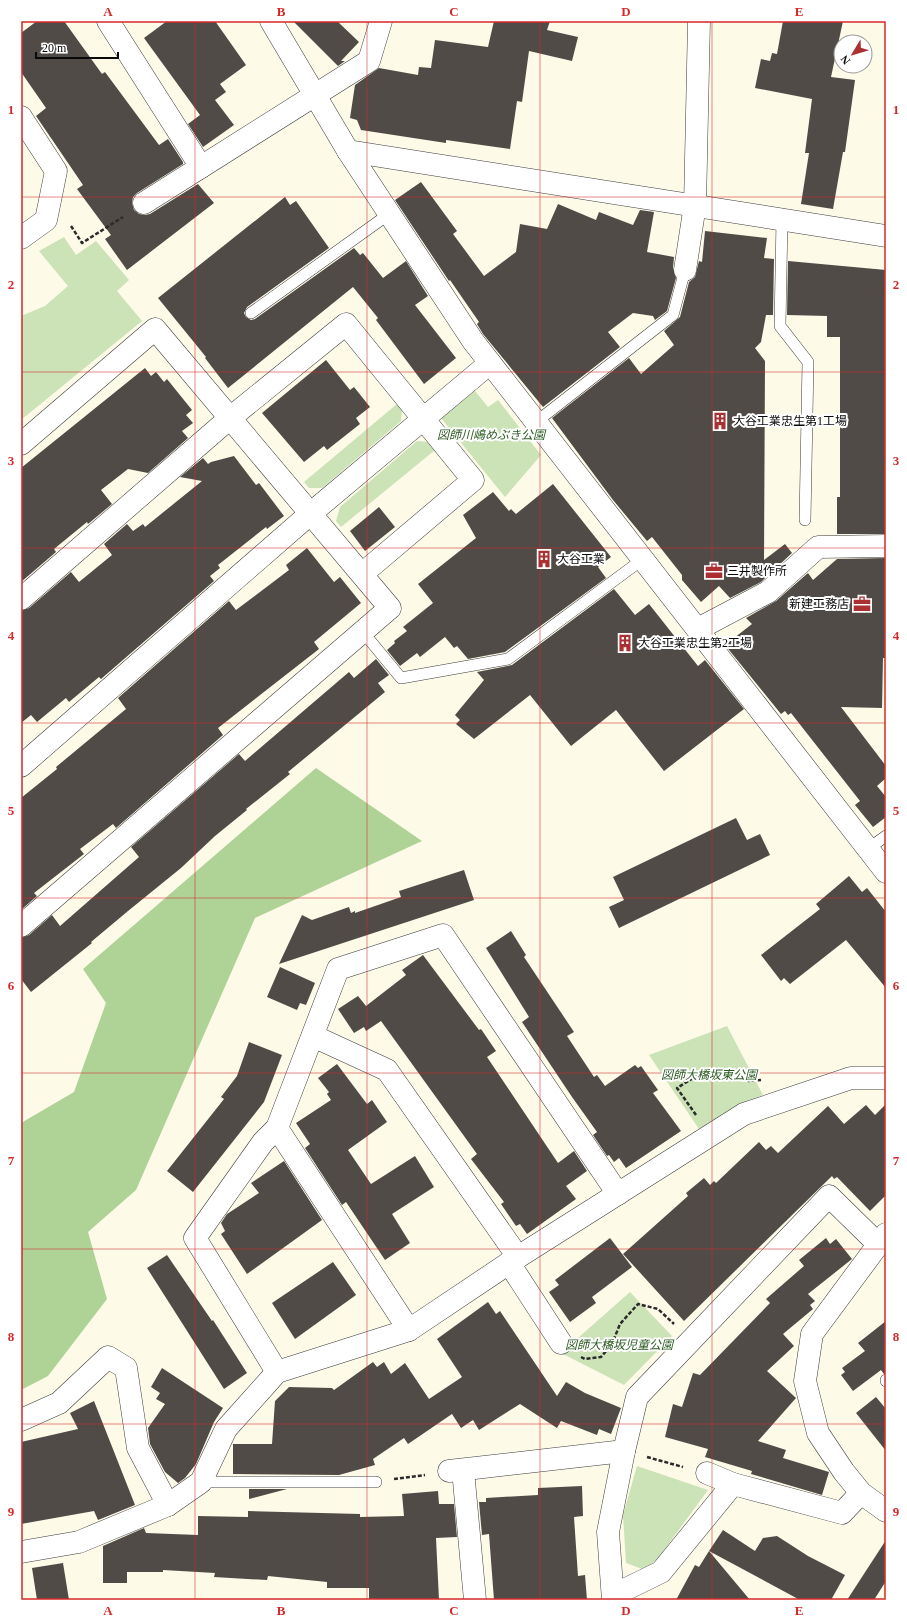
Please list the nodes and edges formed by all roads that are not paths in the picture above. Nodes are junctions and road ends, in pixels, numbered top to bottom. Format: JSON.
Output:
{"nodes":[{"id":1,"x":108,"y":21,"type":"edge"},
{"id":2,"x":271,"y":21,"type":"edge"},
{"id":3,"x":381,"y":21,"type":"edge"},
{"id":4,"x":699,"y":21,"type":"edge"},
{"id":5,"x":315,"y":95,"type":"junction"},
{"id":6,"x":21,"y":117,"type":"edge"},
{"id":7,"x":348,"y":151,"type":"junction"},
{"id":8,"x":201,"y":167,"type":"junction"},
{"id":9,"x":144,"y":203,"type":"road end"},
{"id":10,"x":695,"y":205,"type":"junction"},
{"id":11,"x":389,"y":214,"type":"junction"},
{"id":12,"x":782,"y":219,"type":"junction"},
{"id":13,"x":886,"y":236,"type":"edge"},
{"id":14,"x":21,"y":238,"type":"edge"},
{"id":15,"x":685,"y":270,"type":"joint"},
{"id":16,"x":251,"y":314,"type":"dead end"},
{"id":17,"x":490,"y":363,"type":"junction"},
{"id":18,"x":230,"y":418,"type":"junction"},
{"id":19,"x":423,"y":418,"type":"junction"},
{"id":20,"x":536,"y":422,"type":"junction"},
{"id":21,"x":21,"y":444,"type":"edge"},
{"id":22,"x":310,"y":514,"type":"junction"},
{"id":23,"x":805,"y":520,"type":"dead end"},
{"id":24,"x":886,"y":546,"type":"edge"},
{"id":25,"x":643,"y":559,"type":"junction"},
{"id":26,"x":362,"y":574,"type":"junction"},
{"id":27,"x":21,"y":599,"type":"edge"},
{"id":28,"x":698,"y":629,"type":"junction"},
{"id":29,"x":363,"y":632,"type":"junction"},
{"id":30,"x":21,"y":766,"type":"edge"},
{"id":31,"x":886,"y":836,"type":"edge"},
{"id":32,"x":868,"y":848,"type":"junction"},
{"id":33,"x":886,"y":872,"type":"edge"},
{"id":34,"x":21,"y":926,"type":"edge"},
{"id":35,"x":313,"y":1036,"type":"junction"},
{"id":36,"x":886,"y":1078,"type":"edge"},
{"id":37,"x":277,"y":1128,"type":"junction"},
{"id":38,"x":618,"y":1194,"type":"junction"},
{"id":39,"x":882,"y":1239,"type":"edge"},
{"id":40,"x":513,"y":1260,"type":"junction"},
{"id":41,"x":409,"y":1330,"type":"junction"},
{"id":42,"x":561,"y":1343,"type":"dead end"},
{"id":43,"x":277,"y":1372,"type":"junction"},
{"id":44,"x":21,"y":1420,"type":"edge"},
{"id":45,"x":624,"y":1451,"type":"junction"},
{"id":46,"x":707,"y":1473,"type":"road end"},
{"id":47,"x":201,"y":1482,"type":"junction"},
{"id":48,"x":376,"y":1482,"type":"road end"},
{"id":49,"x":734,"y":1484,"type":"junction"},
{"id":50,"x":861,"y":1494,"type":"junction"},
{"id":51,"x":168,"y":1505,"type":"junction"},
{"id":52,"x":886,"y":1511,"type":"edge"},
{"id":53,"x":21,"y":1552,"type":"edge"},
{"id":54,"x":613,"y":1598,"type":"edge"},
{"id":55,"x":475,"y":1600,"type":"edge"}],
"edges":[{"from":1,"to":8,"type":"street"},
{"from":2,"to":5,"type":"street"},
{"from":3,"to":5,"type":"street"},
{"from":4,"to":10,"type":"street"},
{"from":5,"to":7,"type":"street"},
{"from":5,"to":8,"type":"street"},
{"from":6,"to":14,"type":"street"},
{"from":7,"to":10,"type":"street"},
{"from":7,"to":11,"type":"street"},
{"from":8,"to":9,"type":"street"},
{"from":10,"to":12,"type":"street"},
{"from":10,"to":15,"type":"street"},
{"from":11,"to":16,"type":"lane"},
{"from":11,"to":17,"type":"street"},
{"from":12,"to":13,"type":"street"},
{"from":12,"to":23,"type":"lane"},
{"from":15,"to":20,"type":"lane"},
{"from":17,"to":19,"type":"street"},
{"from":17,"to":20,"type":"street"},
{"from":18,"to":19,"type":"street"},
{"from":18,"to":21,"type":"street"},
{"from":18,"to":22,"type":"street"},
{"from":18,"to":27,"type":"street"},
{"from":19,"to":22,"type":"street"},
{"from":19,"to":26,"type":"street"},
{"from":20,"to":25,"type":"street"},
{"from":22,"to":26,"type":"street"},
{"from":22,"to":30,"type":"street"},
{"from":24,"to":28,"type":"street"},
{"from":25,"to":28,"type":"street"},
{"from":25,"to":29,"type":"lane"},
{"from":26,"to":29,"type":"street"},
{"from":28,"to":32,"type":"street"},
{"from":29,"to":34,"type":"street"},
{"from":31,"to":32,"type":"lane"},
{"from":32,"to":33,"type":"street"},
{"from":35,"to":37,"type":"street"},
{"from":35,"to":38,"type":"street"},
{"from":35,"to":40,"type":"street"},
{"from":36,"to":38,"type":"street"},
{"from":37,"to":41,"type":"street"},
{"from":37,"to":43,"type":"street"},
{"from":38,"to":40,"type":"street"},
{"from":39,"to":45,"type":"street"},
{"from":39,"to":50,"type":"street"},
{"from":40,"to":41,"type":"street"},
{"from":40,"to":42,"type":"street"},
{"from":41,"to":43,"type":"street"},
{"from":43,"to":47,"type":"street"},
{"from":44,"to":51,"type":"street"},
{"from":45,"to":54,"type":"street"},
{"from":45,"to":55,"type":"street"},
{"from":46,"to":49,"type":"street"},
{"from":47,"to":48,"type":"lane"},
{"from":47,"to":51,"type":"street"},
{"from":49,"to":50,"type":"street"},
{"from":49,"to":54,"type":"street"},
{"from":50,"to":52,"type":"street"},
{"from":51,"to":53,"type":"street"}]}
